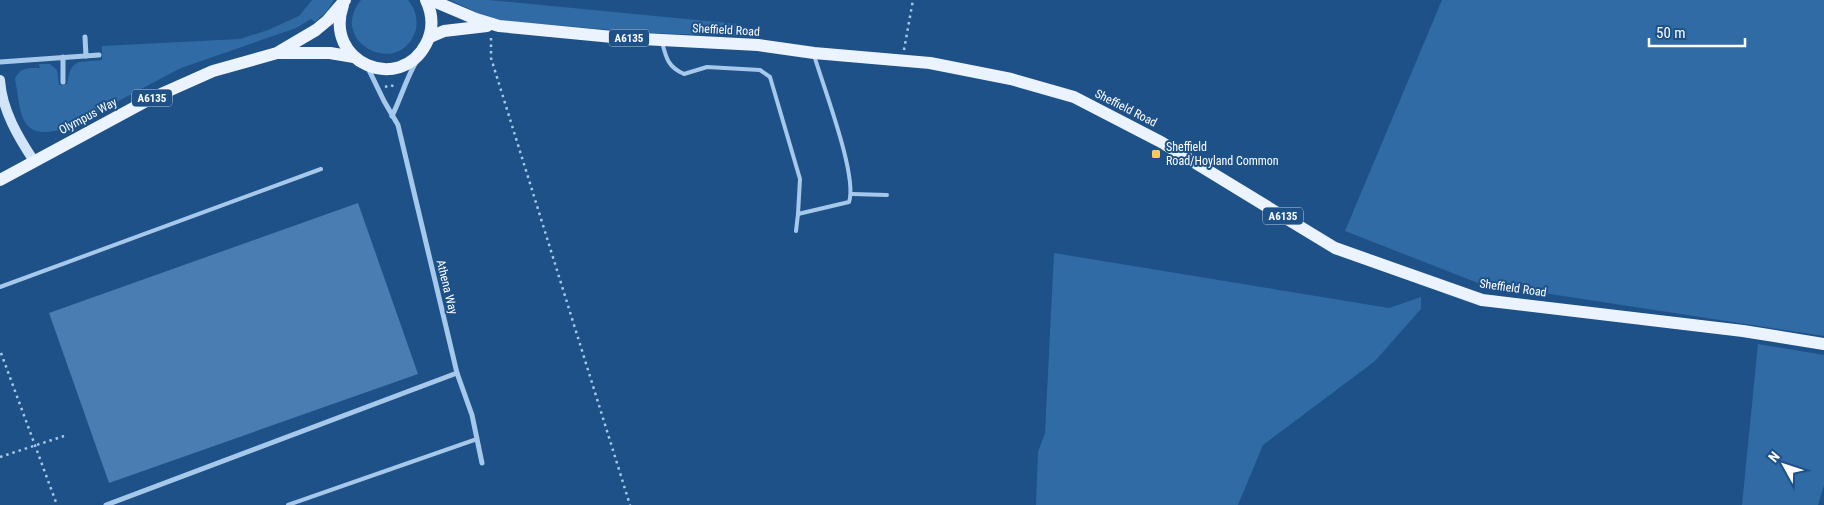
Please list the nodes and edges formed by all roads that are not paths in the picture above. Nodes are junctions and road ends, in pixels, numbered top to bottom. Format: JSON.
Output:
{"nodes":[{"id":1,"x":345,"y":0,"type":"edge"},
{"id":2,"x":426,"y":0,"type":"edge"},
{"id":3,"x":431,"y":0,"type":"edge"},
{"id":4,"x":495,"y":26,"type":"junction"},
{"id":5,"x":85,"y":37,"type":"dead end"},
{"id":6,"x":430,"y":37,"type":"junction"},
{"id":7,"x":662,"y":40,"type":"junction"},
{"id":8,"x":423,"y":51,"type":"junction"},
{"id":9,"x":277,"y":53,"type":"junction"},
{"id":10,"x":814,"y":53,"type":"junction"},
{"id":11,"x":98,"y":55,"type":"dead end"},
{"id":12,"x":86,"y":56,"type":"junction"},
{"id":13,"x":63,"y":57,"type":"junction"},
{"id":14,"x":354,"y":57,"type":"junction"},
{"id":15,"x":0,"y":62,"type":"edge"},
{"id":16,"x":367,"y":66,"type":"junction"},
{"id":17,"x":0,"y":80,"type":"edge"},
{"id":18,"x":63,"y":82,"type":"dead end"},
{"id":19,"x":392,"y":116,"type":"junction"},
{"id":20,"x":34,"y":161,"type":"junction"},
{"id":21,"x":322,"y":169,"type":"dead end"},
{"id":22,"x":0,"y":180,"type":"edge"},
{"id":23,"x":852,"y":194,"type":"junction"},
{"id":24,"x":887,"y":196,"type":"dead end"},
{"id":25,"x":798,"y":214,"type":"junction"},
{"id":26,"x":796,"y":231,"type":"dead end"},
{"id":27,"x":0,"y":287,"type":"edge"},
{"id":28,"x":1824,"y":344,"type":"edge"},
{"id":29,"x":457,"y":373,"type":"junction"},
{"id":30,"x":477,"y":439,"type":"junction"},
{"id":31,"x":482,"y":463,"type":"dead end"},
{"id":32,"x":106,"y":505,"type":"edge"},
{"id":33,"x":288,"y":505,"type":"edge"}],
"edges":[{"from":1,"to":9,"type":"main road","name":"Olympus Way","number":"A6135"},
{"from":1,"to":14,"type":"main road","name":"Olympus Way","number":"A6135"},
{"from":2,"to":6,"type":"main road","name":"Olympus Way","number":"A6135"},
{"from":3,"to":4,"type":"main road","name":"Sheffield Road","number":"A6135"},
{"from":4,"to":6,"type":"main road","name":"Sheffield Road","number":"A6135"},
{"from":4,"to":7,"type":"main road","name":"Sheffield Road","number":"A6135"},
{"from":5,"to":12,"type":"street"},
{"from":6,"to":8,"type":"main road","name":"Olympus Way","number":"A6135"},
{"from":7,"to":10,"type":"main road","name":"Sheffield Road","number":"A6135"},
{"from":7,"to":25,"type":"lane"},
{"from":8,"to":16,"type":"main road","name":"Olympus Way","number":"A6135"},
{"from":8,"to":19,"type":"street"},
{"from":9,"to":14,"type":"main road","name":"Olympus Way","number":"A6135"},
{"from":9,"to":20,"type":"main road","name":"Olympus Way","number":"A6135"},
{"from":10,"to":23,"type":"lane"},
{"from":10,"to":28,"type":"main road","name":"Sheffield Road","number":"A6135"},
{"from":11,"to":12,"type":"street"},
{"from":12,"to":13,"type":"street"},
{"from":13,"to":15,"type":"street"},
{"from":13,"to":18,"type":"street"},
{"from":14,"to":16,"type":"main road","name":"Olympus Way","number":"A6135"},
{"from":16,"to":19,"type":"street","name":"Athena Way"},
{"from":17,"to":20,"type":"street"},
{"from":19,"to":29,"type":"street","name":"Athena Way"},
{"from":20,"to":22,"type":"main road","name":"Olympus Way","number":"A6135"},
{"from":21,"to":27,"type":"lane"},
{"from":23,"to":24,"type":"lane"},
{"from":23,"to":25,"type":"lane"},
{"from":25,"to":26,"type":"lane"},
{"from":29,"to":30,"type":"street","name":"Athena Way"},
{"from":29,"to":32,"type":"street"},
{"from":30,"to":31,"type":"street","name":"Athena Way"},
{"from":30,"to":33,"type":"lane"}]}
